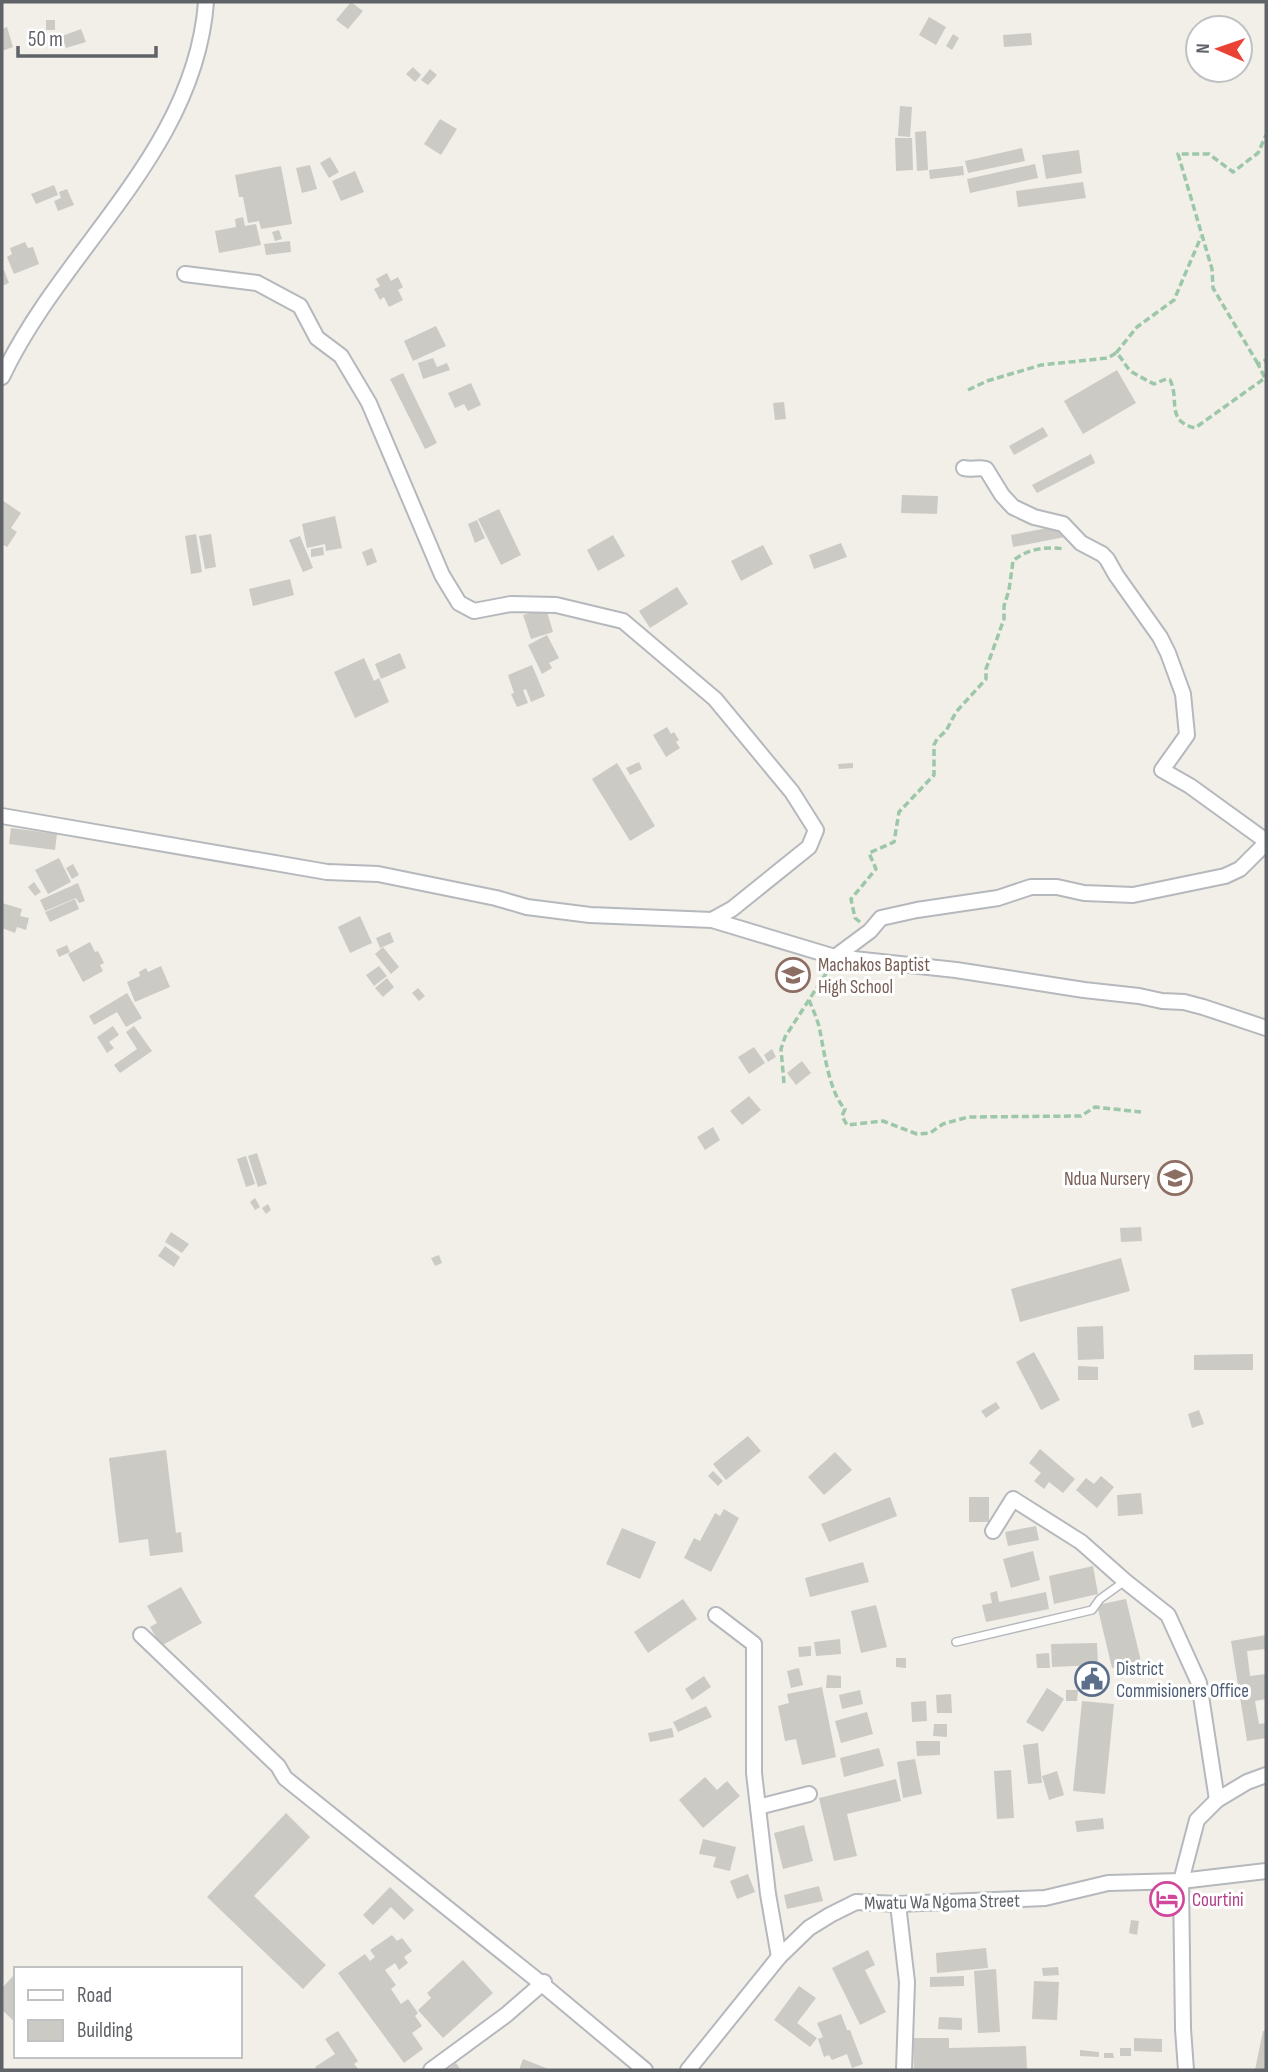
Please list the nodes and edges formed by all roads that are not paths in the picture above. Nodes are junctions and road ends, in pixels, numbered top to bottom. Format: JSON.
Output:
{"nodes":[{"id":1,"x":206,"y":2,"type":"edge"},
{"id":2,"x":185,"y":274,"type":"dead end"},
{"id":3,"x":2,"y":377,"type":"edge"},
{"id":4,"x":964,"y":468,"type":"dead end"},
{"id":5,"x":2,"y":816,"type":"edge"},
{"id":6,"x":1266,"y":842,"type":"edge"},
{"id":7,"x":712,"y":920,"type":"junction"},
{"id":8,"x":835,"y":957,"type":"junction"},
{"id":9,"x":1266,"y":1028,"type":"edge"},
{"id":10,"x":993,"y":1531,"type":"dead end"},
{"id":11,"x":1125,"y":1581,"type":"junction"},
{"id":12,"x":716,"y":1615,"type":"dead end"},
{"id":13,"x":141,"y":1635,"type":"dead end"},
{"id":14,"x":956,"y":1642,"type":"dead end"},
{"id":15,"x":1266,"y":1775,"type":"edge"},
{"id":16,"x":809,"y":1794,"type":"dead end"},
{"id":17,"x":1217,"y":1800,"type":"junction"},
{"id":18,"x":758,"y":1807,"type":"junction"},
{"id":19,"x":1266,"y":1871,"type":"edge"},
{"id":20,"x":1181,"y":1881,"type":"junction"},
{"id":21,"x":898,"y":1904,"type":"junction"},
{"id":22,"x":779,"y":1956,"type":"junction"},
{"id":23,"x":543,"y":1983,"type":"junction"},
{"id":24,"x":431,"y":2070,"type":"edge"},
{"id":25,"x":645,"y":2070,"type":"edge"},
{"id":26,"x":688,"y":2070,"type":"edge"},
{"id":27,"x":904,"y":2070,"type":"edge"},
{"id":28,"x":1186,"y":2070,"type":"edge"}],
"edges":[{"from":1,"to":3,"type":"street"},
{"from":2,"to":7,"type":"street"},
{"from":4,"to":6,"type":"street"},
{"from":5,"to":7,"type":"street"},
{"from":6,"to":8,"type":"street"},
{"from":7,"to":8,"type":"street"},
{"from":8,"to":9,"type":"street"},
{"from":10,"to":11,"type":"street"},
{"from":11,"to":14,"type":"lane"},
{"from":11,"to":17,"type":"street"},
{"from":12,"to":18,"type":"street"},
{"from":13,"to":23,"type":"street"},
{"from":15,"to":17,"type":"street"},
{"from":16,"to":18,"type":"street"},
{"from":17,"to":20,"type":"street"},
{"from":18,"to":22,"type":"street"},
{"from":19,"to":20,"type":"street","name":"Mwatu Wa Ngoma Street"},
{"from":20,"to":21,"type":"street","name":"Mwatu Wa Ngoma Street"},
{"from":20,"to":28,"type":"street"},
{"from":21,"to":22,"type":"street","name":"Mwatu Wa Ngoma Street"},
{"from":21,"to":27,"type":"street"},
{"from":22,"to":26,"type":"street","name":"Mwatu Wa Ngoma Street"},
{"from":23,"to":24,"type":"street"},
{"from":23,"to":25,"type":"street"}]}
